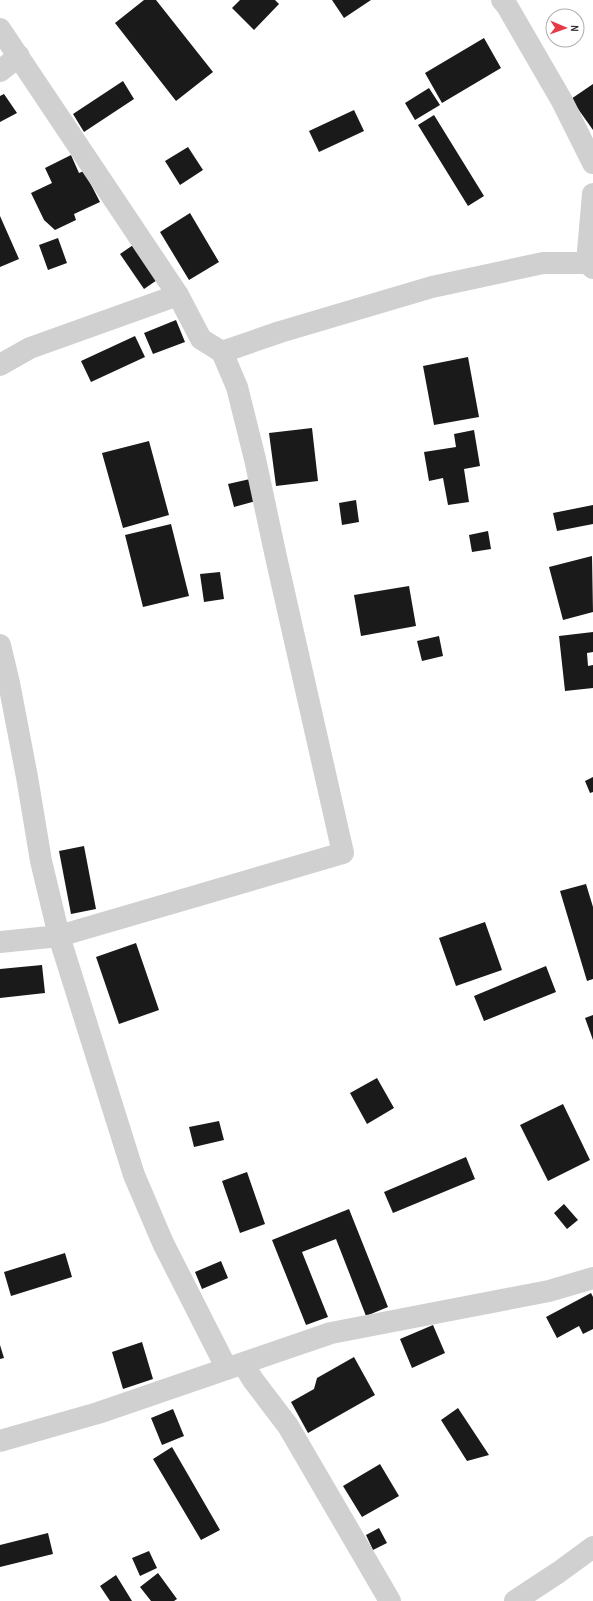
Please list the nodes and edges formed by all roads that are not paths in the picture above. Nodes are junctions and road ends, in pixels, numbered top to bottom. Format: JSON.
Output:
{"nodes":[{"id":1,"x":502,"y":0,"type":"edge"},
{"id":2,"x":0,"y":29,"type":"edge"},
{"id":3,"x":19,"y":56,"type":"junction"},
{"id":4,"x":0,"y":71,"type":"edge"},
{"id":5,"x":593,"y":163,"type":"edge"},
{"id":6,"x":593,"y":194,"type":"edge"},
{"id":7,"x":590,"y":266,"type":"edge"},
{"id":8,"x":178,"y":295,"type":"junction"},
{"id":9,"x":222,"y":352,"type":"junction"},
{"id":10,"x":0,"y":365,"type":"edge"},
{"id":11,"x":0,"y":645,"type":"edge"},
{"id":12,"x":59,"y":936,"type":"junction"},
{"id":13,"x":0,"y":942,"type":"edge"},
{"id":14,"x":593,"y":1278,"type":"edge"},
{"id":15,"x":235,"y":1366,"type":"junction"},
{"id":16,"x":0,"y":1441,"type":"edge"},
{"id":17,"x":593,"y":1547,"type":"edge"},
{"id":18,"x":390,"y":1601,"type":"edge"},
{"id":19,"x":515,"y":1601,"type":"edge"}],
"edges":[{"from":1,"to":5,"type":"street"},
{"from":2,"to":3,"type":"street"},
{"from":3,"to":4,"type":"street"},
{"from":3,"to":8,"type":"street"},
{"from":6,"to":7,"type":"street"},
{"from":7,"to":9,"type":"street"},
{"from":8,"to":9,"type":"street"},
{"from":8,"to":10,"type":"street"},
{"from":9,"to":12,"type":"street"},
{"from":11,"to":12,"type":"street"},
{"from":12,"to":13,"type":"street"},
{"from":12,"to":15,"type":"street"},
{"from":14,"to":15,"type":"street"},
{"from":15,"to":16,"type":"street"},
{"from":15,"to":18,"type":"street"},
{"from":17,"to":19,"type":"street"}]}
